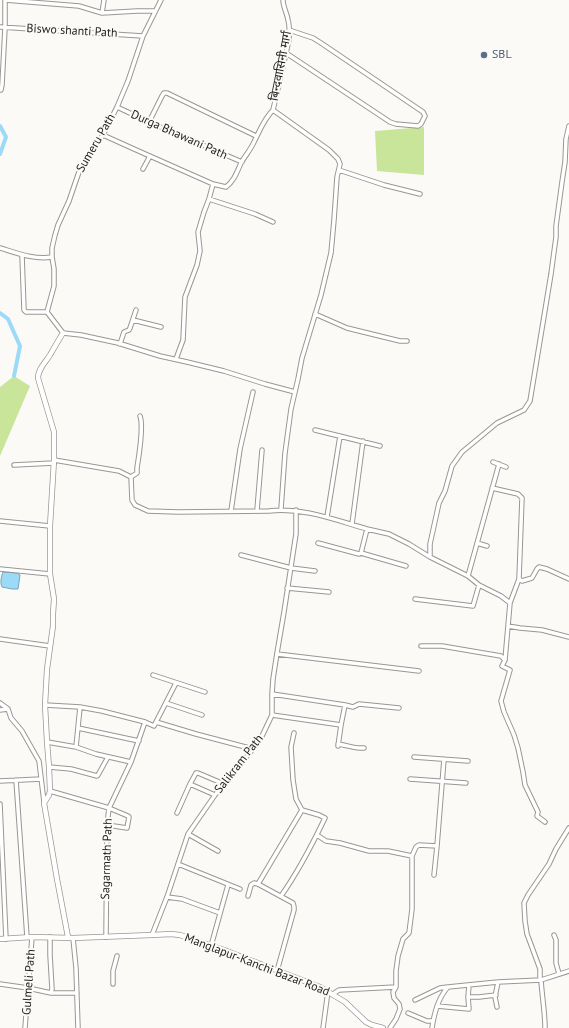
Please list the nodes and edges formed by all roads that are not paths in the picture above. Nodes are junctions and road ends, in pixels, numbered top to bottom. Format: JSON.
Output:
{"nodes":[{"id":1,"x":5,"y":0,"type":"edge"},
{"id":2,"x":104,"y":0,"type":"edge"},
{"id":3,"x":161,"y":0,"type":"edge"},
{"id":4,"x":283,"y":0,"type":"edge"},
{"id":5,"x":155,"y":11,"type":"junction"},
{"id":6,"x":102,"y":13,"type":"junction"},
{"id":7,"x":0,"y":28,"type":"edge"},
{"id":8,"x":5,"y":28,"type":"junction"},
{"id":9,"x":289,"y":30,"type":"junction"},
{"id":10,"x":143,"y":36,"type":"junction"},
{"id":11,"x":286,"y":53,"type":"junction"},
{"id":12,"x":0,"y":90,"type":"edge"},
{"id":13,"x":117,"y":107,"type":"junction"},
{"id":14,"x":273,"y":110,"type":"junction"},
{"id":15,"x":150,"y":122,"type":"junction"},
{"id":16,"x":569,"y":126,"type":"edge"},
{"id":17,"x":103,"y":135,"type":"junction"},
{"id":18,"x":256,"y":136,"type":"junction"},
{"id":19,"x":150,"y":156,"type":"junction"},
{"id":20,"x":242,"y":162,"type":"junction"},
{"id":21,"x":143,"y":169,"type":"dead end"},
{"id":22,"x":339,"y":170,"type":"junction"},
{"id":23,"x":213,"y":184,"type":"junction"},
{"id":24,"x":420,"y":194,"type":"dead end"},
{"id":25,"x":209,"y":199,"type":"junction"},
{"id":26,"x":273,"y":222,"type":"dead end"},
{"id":27,"x":0,"y":248,"type":"edge"},
{"id":28,"x":22,"y":255,"type":"junction"},
{"id":29,"x":52,"y":257,"type":"junction"},
{"id":30,"x":136,"y":310,"type":"dead end"},
{"id":31,"x":47,"y":312,"type":"junction"},
{"id":32,"x":315,"y":314,"type":"junction"},
{"id":33,"x":133,"y":320,"type":"junction"},
{"id":34,"x":162,"y":327,"type":"dead end"},
{"id":35,"x":63,"y":333,"type":"junction"},
{"id":36,"x":407,"y":341,"type":"dead end"},
{"id":37,"x":120,"y":344,"type":"junction"},
{"id":38,"x":176,"y":359,"type":"junction"},
{"id":39,"x":253,"y":392,"type":"dead end"},
{"id":40,"x":295,"y":392,"type":"junction"},
{"id":41,"x":140,"y":416,"type":"dead end"},
{"id":42,"x":315,"y":430,"type":"dead end"},
{"id":43,"x":340,"y":436,"type":"junction"},
{"id":44,"x":363,"y":441,"type":"junction"},
{"id":45,"x":380,"y":446,"type":"dead end"},
{"id":46,"x":262,"y":450,"type":"dead end"},
{"id":47,"x":54,"y":462,"type":"junction"},
{"id":48,"x":493,"y":462,"type":"dead end"},
{"id":49,"x":498,"y":464,"type":"junction"},
{"id":50,"x":14,"y":465,"type":"dead end"},
{"id":51,"x":506,"y":467,"type":"dead end"},
{"id":52,"x":131,"y":477,"type":"junction"},
{"id":53,"x":492,"y":488,"type":"junction"},
{"id":54,"x":281,"y":509,"type":"junction"},
{"id":55,"x":257,"y":510,"type":"junction"},
{"id":56,"x":296,"y":510,"type":"junction"},
{"id":57,"x":231,"y":511,"type":"junction"},
{"id":58,"x":328,"y":517,"type":"junction"},
{"id":59,"x":0,"y":521,"type":"edge"},
{"id":60,"x":352,"y":524,"type":"junction"},
{"id":61,"x":50,"y":526,"type":"junction"},
{"id":62,"x":367,"y":529,"type":"junction"},
{"id":63,"x":318,"y":543,"type":"dead end"},
{"id":64,"x":477,"y":543,"type":"junction"},
{"id":65,"x":487,"y":546,"type":"dead end"},
{"id":66,"x":361,"y":553,"type":"junction"},
{"id":67,"x":241,"y":555,"type":"dead end"},
{"id":68,"x":430,"y":557,"type":"junction"},
{"id":69,"x":406,"y":566,"type":"dead end"},
{"id":70,"x":291,"y":568,"type":"junction"},
{"id":71,"x":0,"y":569,"type":"edge"},
{"id":72,"x":316,"y":571,"type":"dead end"},
{"id":73,"x":50,"y":574,"type":"junction"},
{"id":74,"x":468,"y":576,"type":"junction"},
{"id":75,"x":519,"y":579,"type":"junction"},
{"id":76,"x":569,"y":580,"type":"edge"},
{"id":77,"x":479,"y":585,"type":"junction"},
{"id":78,"x":287,"y":588,"type":"junction"},
{"id":79,"x":329,"y":592,"type":"dead end"},
{"id":80,"x":415,"y":599,"type":"dead end"},
{"id":81,"x":510,"y":603,"type":"junction"},
{"id":82,"x":508,"y":626,"type":"junction"},
{"id":83,"x":569,"y":638,"type":"edge"},
{"id":84,"x":0,"y":639,"type":"edge"},
{"id":85,"x":50,"y":646,"type":"junction"},
{"id":86,"x":421,"y":646,"type":"dead end"},
{"id":87,"x":277,"y":654,"type":"junction"},
{"id":88,"x":505,"y":660,"type":"junction"},
{"id":89,"x":419,"y":671,"type":"dead end"},
{"id":90,"x":154,"y":675,"type":"dead end"},
{"id":91,"x":176,"y":683,"type":"junction"},
{"id":92,"x":205,"y":692,"type":"dead end"},
{"id":93,"x":272,"y":694,"type":"junction"},
{"id":94,"x":0,"y":703,"type":"edge"},
{"id":95,"x":166,"y":703,"type":"junction"},
{"id":96,"x":45,"y":704,"type":"junction"},
{"id":97,"x":345,"y":705,"type":"junction"},
{"id":98,"x":80,"y":707,"type":"junction"},
{"id":99,"x":399,"y":708,"type":"dead end"},
{"id":100,"x":8,"y":709,"type":"junction"},
{"id":101,"x":0,"y":710,"type":"edge"},
{"id":102,"x":202,"y":715,"type":"dead end"},
{"id":103,"x":272,"y":715,"type":"junction"},
{"id":104,"x":145,"y":722,"type":"junction"},
{"id":105,"x":156,"y":722,"type":"junction"},
{"id":106,"x":340,"y":725,"type":"junction"},
{"id":107,"x":78,"y":728,"type":"junction"},
{"id":108,"x":294,"y":733,"type":"dead end"},
{"id":109,"x":139,"y":741,"type":"junction"},
{"id":110,"x":47,"y":742,"type":"junction"},
{"id":111,"x":76,"y":748,"type":"junction"},
{"id":112,"x":364,"y":748,"type":"dead end"},
{"id":113,"x":253,"y":749,"type":"junction"},
{"id":114,"x":414,"y":756,"type":"dead end"},
{"id":115,"x":108,"y":757,"type":"junction"},
{"id":116,"x":444,"y":759,"type":"junction"},
{"id":117,"x":468,"y":761,"type":"dead end"},
{"id":118,"x":131,"y":762,"type":"junction"},
{"id":119,"x":49,"y":767,"type":"junction"},
{"id":120,"x":41,"y":779,"type":"junction"},
{"id":121,"x":410,"y":779,"type":"dead end"},
{"id":122,"x":16,"y":780,"type":"junction"},
{"id":123,"x":0,"y":781,"type":"edge"},
{"id":124,"x":442,"y":782,"type":"junction"},
{"id":125,"x":466,"y":783,"type":"dead end"},
{"id":126,"x":190,"y":784,"type":"junction"},
{"id":127,"x":224,"y":784,"type":"junction"},
{"id":128,"x":50,"y":791,"type":"junction"},
{"id":129,"x":215,"y":795,"type":"junction"},
{"id":130,"x":44,"y":803,"type":"junction"},
{"id":131,"x":0,"y":804,"type":"edge"},
{"id":132,"x":109,"y":808,"type":"junction"},
{"id":133,"x":302,"y":810,"type":"junction"},
{"id":134,"x":177,"y":813,"type":"dead end"},
{"id":135,"x":545,"y":822,"type":"dead end"},
{"id":136,"x":107,"y":825,"type":"junction"},
{"id":137,"x":569,"y":828,"type":"edge"},
{"id":138,"x":188,"y":834,"type":"junction"},
{"id":139,"x":317,"y":835,"type":"junction"},
{"id":140,"x":437,"y":846,"type":"junction"},
{"id":141,"x":218,"y":851,"type":"dead end"},
{"id":142,"x":412,"y":856,"type":"junction"},
{"id":143,"x":178,"y":864,"type":"junction"},
{"id":144,"x":434,"y":875,"type":"dead end"},
{"id":145,"x":228,"y":884,"type":"junction"},
{"id":146,"x":258,"y":884,"type":"junction"},
{"id":147,"x":240,"y":889,"type":"dead end"},
{"id":148,"x":248,"y":896,"type":"dead end"},
{"id":149,"x":281,"y":896,"type":"junction"},
{"id":150,"x":167,"y":897,"type":"junction"},
{"id":151,"x":220,"y":913,"type":"junction"},
{"id":152,"x":152,"y":935,"type":"junction"},
{"id":153,"x":554,"y":935,"type":"dead end"},
{"id":154,"x":29,"y":937,"type":"junction"},
{"id":155,"x":50,"y":937,"type":"junction"},
{"id":156,"x":70,"y":937,"type":"junction"},
{"id":157,"x":106,"y":937,"type":"junction"},
{"id":158,"x":6,"y":938,"type":"junction"},
{"id":159,"x":0,"y":939,"type":"edge"},
{"id":160,"x":211,"y":946,"type":"junction"},
{"id":161,"x":117,"y":956,"type":"dead end"},
{"id":162,"x":277,"y":971,"type":"junction"},
{"id":163,"x":569,"y":971,"type":"edge"},
{"id":164,"x":559,"y":974,"type":"junction"},
{"id":165,"x":541,"y":980,"type":"junction"},
{"id":166,"x":498,"y":982,"type":"junction"},
{"id":167,"x":0,"y":984,"type":"edge"},
{"id":168,"x":113,"y":984,"type":"dead end"},
{"id":169,"x":470,"y":985,"type":"junction"},
{"id":170,"x":396,"y":987,"type":"junction"},
{"id":171,"x":448,"y":987,"type":"junction"},
{"id":172,"x":28,"y":988,"type":"junction"},
{"id":173,"x":51,"y":993,"type":"junction"},
{"id":174,"x":77,"y":993,"type":"junction"},
{"id":175,"x":331,"y":993,"type":"junction"},
{"id":176,"x":496,"y":995,"type":"junction"},
{"id":177,"x":468,"y":997,"type":"junction"},
{"id":178,"x":415,"y":1000,"type":"dead end"},
{"id":179,"x":437,"y":1006,"type":"junction"},
{"id":180,"x":497,"y":1007,"type":"dead end"},
{"id":181,"x":408,"y":1013,"type":"dead end"},
{"id":182,"x":433,"y":1021,"type":"junction"},
{"id":183,"x":25,"y":1028,"type":"edge"},
{"id":184,"x":78,"y":1028,"type":"edge"},
{"id":185,"x":323,"y":1028,"type":"edge"},
{"id":186,"x":383,"y":1028,"type":"edge"},
{"id":187,"x":390,"y":1028,"type":"edge"},
{"id":188,"x":432,"y":1028,"type":"edge"},
{"id":189,"x":545,"y":1028,"type":"edge"}],
"edges":[{"from":1,"to":6,"type":"street"},
{"from":1,"to":8,"type":"street"},
{"from":2,"to":6,"type":"street"},
{"from":3,"to":5,"type":"street","name":"Sumeru Path"},
{"from":4,"to":9,"type":"street","name":"बिन्दवासिनी मार्ग"},
{"from":5,"to":6,"type":"street"},
{"from":5,"to":10,"type":"street","name":"Sumeru Path"},
{"from":7,"to":8,"type":"street","name":"Biswo shanti Path"},
{"from":8,"to":10,"type":"street","name":"Biswo shanti Path"},
{"from":8,"to":12,"type":"street"},
{"from":9,"to":11,"type":"street","name":"बिन्दवासिनी मार्ग"},
{"from":9,"to":11,"type":"street"},
{"from":10,"to":13,"type":"street","name":"Sumeru Path"},
{"from":11,"to":14,"type":"street","name":"बिन्दवासिनी मार्ग"},
{"from":13,"to":15,"type":"street","name":"Durga Bhawani Path"},
{"from":13,"to":17,"type":"street","name":"Sumeru Path"},
{"from":14,"to":18,"type":"street"},
{"from":14,"to":22,"type":"street"},
{"from":15,"to":18,"type":"street"},
{"from":15,"to":20,"type":"street","name":"Durga Bhawani Path"},
{"from":16,"to":68,"type":"street"},
{"from":17,"to":19,"type":"street"},
{"from":17,"to":29,"type":"street","name":"Sumeru Path"},
{"from":18,"to":20,"type":"street"},
{"from":19,"to":21,"type":"street"},
{"from":19,"to":23,"type":"street"},
{"from":20,"to":23,"type":"street"},
{"from":22,"to":24,"type":"street"},
{"from":22,"to":32,"type":"street"},
{"from":23,"to":25,"type":"street"},
{"from":25,"to":26,"type":"street"},
{"from":25,"to":38,"type":"street"},
{"from":27,"to":28,"type":"street"},
{"from":28,"to":29,"type":"street"},
{"from":28,"to":31,"type":"street"},
{"from":29,"to":31,"type":"street","name":"Sumeru Path"},
{"from":30,"to":33,"type":"street"},
{"from":31,"to":35,"type":"street"},
{"from":32,"to":36,"type":"street"},
{"from":32,"to":40,"type":"street"},
{"from":33,"to":34,"type":"street"},
{"from":33,"to":37,"type":"street"},
{"from":35,"to":37,"type":"street"},
{"from":35,"to":47,"type":"street"},
{"from":37,"to":38,"type":"street"},
{"from":38,"to":40,"type":"street"},
{"from":39,"to":57,"type":"street"},
{"from":40,"to":54,"type":"street"},
{"from":41,"to":52,"type":"street"},
{"from":42,"to":43,"type":"street"},
{"from":43,"to":44,"type":"street"},
{"from":43,"to":58,"type":"street"},
{"from":44,"to":45,"type":"street"},
{"from":44,"to":60,"type":"street"},
{"from":46,"to":55,"type":"street"},
{"from":47,"to":50,"type":"street"},
{"from":47,"to":52,"type":"street"},
{"from":47,"to":61,"type":"street"},
{"from":48,"to":49,"type":"street"},
{"from":49,"to":51,"type":"street"},
{"from":49,"to":53,"type":"street"},
{"from":52,"to":57,"type":"street"},
{"from":53,"to":64,"type":"street"},
{"from":53,"to":75,"type":"street"},
{"from":54,"to":55,"type":"street"},
{"from":54,"to":56,"type":"street"},
{"from":55,"to":57,"type":"street"},
{"from":56,"to":58,"type":"street"},
{"from":56,"to":70,"type":"street","name":"Salikram Path"},
{"from":58,"to":60,"type":"street"},
{"from":59,"to":61,"type":"street"},
{"from":60,"to":62,"type":"street"},
{"from":61,"to":73,"type":"street"},
{"from":62,"to":66,"type":"street"},
{"from":62,"to":68,"type":"street"},
{"from":63,"to":66,"type":"street"},
{"from":64,"to":65,"type":"street"},
{"from":64,"to":74,"type":"street"},
{"from":66,"to":69,"type":"street"},
{"from":67,"to":70,"type":"street"},
{"from":68,"to":74,"type":"street"},
{"from":70,"to":72,"type":"street"},
{"from":70,"to":78,"type":"street","name":"Salikram Path"},
{"from":71,"to":73,"type":"street"},
{"from":73,"to":85,"type":"street"},
{"from":74,"to":77,"type":"street"},
{"from":75,"to":76,"type":"street"},
{"from":75,"to":81,"type":"street"},
{"from":77,"to":80,"type":"street"},
{"from":77,"to":81,"type":"street"},
{"from":78,"to":79,"type":"street"},
{"from":78,"to":87,"type":"street","name":"Salikram Path"},
{"from":81,"to":82,"type":"street"},
{"from":82,"to":83,"type":"street"},
{"from":82,"to":88,"type":"street"},
{"from":84,"to":85,"type":"street"},
{"from":85,"to":96,"type":"street"},
{"from":86,"to":88,"type":"street"},
{"from":87,"to":89,"type":"street"},
{"from":87,"to":93,"type":"street","name":"Salikram Path"},
{"from":88,"to":135,"type":"street"},
{"from":90,"to":91,"type":"street"},
{"from":91,"to":92,"type":"street"},
{"from":91,"to":95,"type":"street"},
{"from":93,"to":97,"type":"street"},
{"from":93,"to":103,"type":"street","name":"Salikram Path"},
{"from":94,"to":100,"type":"street"},
{"from":95,"to":102,"type":"street"},
{"from":95,"to":105,"type":"street"},
{"from":96,"to":98,"type":"street"},
{"from":96,"to":110,"type":"street"},
{"from":97,"to":99,"type":"street"},
{"from":97,"to":106,"type":"street"},
{"from":98,"to":104,"type":"street"},
{"from":98,"to":107,"type":"street"},
{"from":100,"to":101,"type":"street"},
{"from":100,"to":120,"type":"street"},
{"from":103,"to":106,"type":"street"},
{"from":103,"to":113,"type":"street","name":"Salikram Path"},
{"from":104,"to":105,"type":"street"},
{"from":104,"to":109,"type":"street","name":"Sagarmath Path"},
{"from":105,"to":113,"type":"street"},
{"from":106,"to":112,"type":"street"},
{"from":107,"to":109,"type":"street"},
{"from":107,"to":111,"type":"street"},
{"from":108,"to":133,"type":"street"},
{"from":109,"to":118,"type":"street","name":"Sagarmath Path"},
{"from":110,"to":111,"type":"street"},
{"from":110,"to":119,"type":"street"},
{"from":111,"to":115,"type":"street"},
{"from":113,"to":127,"type":"street","name":"Salikram Path"},
{"from":114,"to":116,"type":"street"},
{"from":115,"to":118,"type":"street"},
{"from":115,"to":119,"type":"street"},
{"from":116,"to":117,"type":"street"},
{"from":116,"to":124,"type":"street"},
{"from":118,"to":132,"type":"street","name":"Sagarmath Path"},
{"from":119,"to":128,"type":"street"},
{"from":120,"to":122,"type":"street"},
{"from":120,"to":130,"type":"street"},
{"from":121,"to":124,"type":"street"},
{"from":122,"to":123,"type":"street"},
{"from":122,"to":154,"type":"street","name":"Gulmeli Path"},
{"from":124,"to":125,"type":"street"},
{"from":124,"to":140,"type":"street"},
{"from":126,"to":127,"type":"street"},
{"from":126,"to":129,"type":"street"},
{"from":126,"to":134,"type":"street"},
{"from":127,"to":129,"type":"street","name":"Salikram Path"},
{"from":128,"to":130,"type":"street"},
{"from":128,"to":132,"type":"street"},
{"from":129,"to":138,"type":"street","name":"Salikram Path"},
{"from":130,"to":156,"type":"street"},
{"from":131,"to":158,"type":"street"},
{"from":132,"to":136,"type":"street","name":"Sagarmath Path"},
{"from":132,"to":136,"type":"street"},
{"from":133,"to":139,"type":"street"},
{"from":133,"to":146,"type":"street"},
{"from":136,"to":157,"type":"street","name":"Sagarmath Path"},
{"from":137,"to":165,"type":"street"},
{"from":138,"to":141,"type":"street"},
{"from":138,"to":143,"type":"street","name":"Salikram Path"},
{"from":139,"to":142,"type":"street"},
{"from":139,"to":149,"type":"street"},
{"from":140,"to":142,"type":"street"},
{"from":140,"to":144,"type":"street"},
{"from":142,"to":170,"type":"street"},
{"from":143,"to":145,"type":"street"},
{"from":143,"to":150,"type":"street","name":"Salikram Path"},
{"from":145,"to":147,"type":"street"},
{"from":145,"to":151,"type":"street"},
{"from":146,"to":148,"type":"street"},
{"from":146,"to":149,"type":"street"},
{"from":149,"to":162,"type":"street"},
{"from":150,"to":151,"type":"street"},
{"from":150,"to":152,"type":"street","name":"Salikram Path"},
{"from":151,"to":160,"type":"street"},
{"from":152,"to":157,"type":"street","name":"Manglapur-Kanchi Bazar Road"},
{"from":152,"to":160,"type":"street","name":"Manglapur-Kanchi Bazar Road"},
{"from":153,"to":164,"type":"street"},
{"from":154,"to":155,"type":"street","name":"Manglapur-Kanchi Bazar Road"},
{"from":154,"to":158,"type":"street","name":"Manglapur-Kanchi Bazar Road"},
{"from":154,"to":172,"type":"street","name":"Gulmeli Path"},
{"from":155,"to":156,"type":"street","name":"Manglapur-Kanchi Bazar Road"},
{"from":155,"to":173,"type":"street"},
{"from":156,"to":157,"type":"street","name":"Manglapur-Kanchi Bazar Road"},
{"from":156,"to":174,"type":"street"},
{"from":158,"to":159,"type":"street","name":"Manglapur-Kanchi Bazar Road"},
{"from":160,"to":162,"type":"street","name":"Manglapur-Kanchi Bazar Road"},
{"from":161,"to":168,"type":"street"},
{"from":162,"to":175,"type":"street","name":"Manglapur-Kanchi Bazar Road"},
{"from":163,"to":164,"type":"street"},
{"from":164,"to":165,"type":"street"},
{"from":165,"to":166,"type":"street"},
{"from":165,"to":189,"type":"street"},
{"from":166,"to":169,"type":"street"},
{"from":166,"to":176,"type":"street"},
{"from":167,"to":172,"type":"street"},
{"from":169,"to":171,"type":"street"},
{"from":169,"to":177,"type":"street"},
{"from":170,"to":175,"type":"street"},
{"from":170,"to":187,"type":"street"},
{"from":171,"to":178,"type":"street"},
{"from":171,"to":179,"type":"street"},
{"from":172,"to":173,"type":"street"},
{"from":172,"to":183,"type":"street","name":"Gulmeli Path"},
{"from":173,"to":174,"type":"street"},
{"from":174,"to":184,"type":"street"},
{"from":175,"to":185,"type":"street"},
{"from":175,"to":186,"type":"street","name":"Manglapur-Kanchi Bazar Road"},
{"from":176,"to":177,"type":"street"},
{"from":176,"to":180,"type":"street"},
{"from":177,"to":179,"type":"street"},
{"from":179,"to":182,"type":"street"},
{"from":181,"to":182,"type":"street"},
{"from":182,"to":188,"type":"street"}]}
